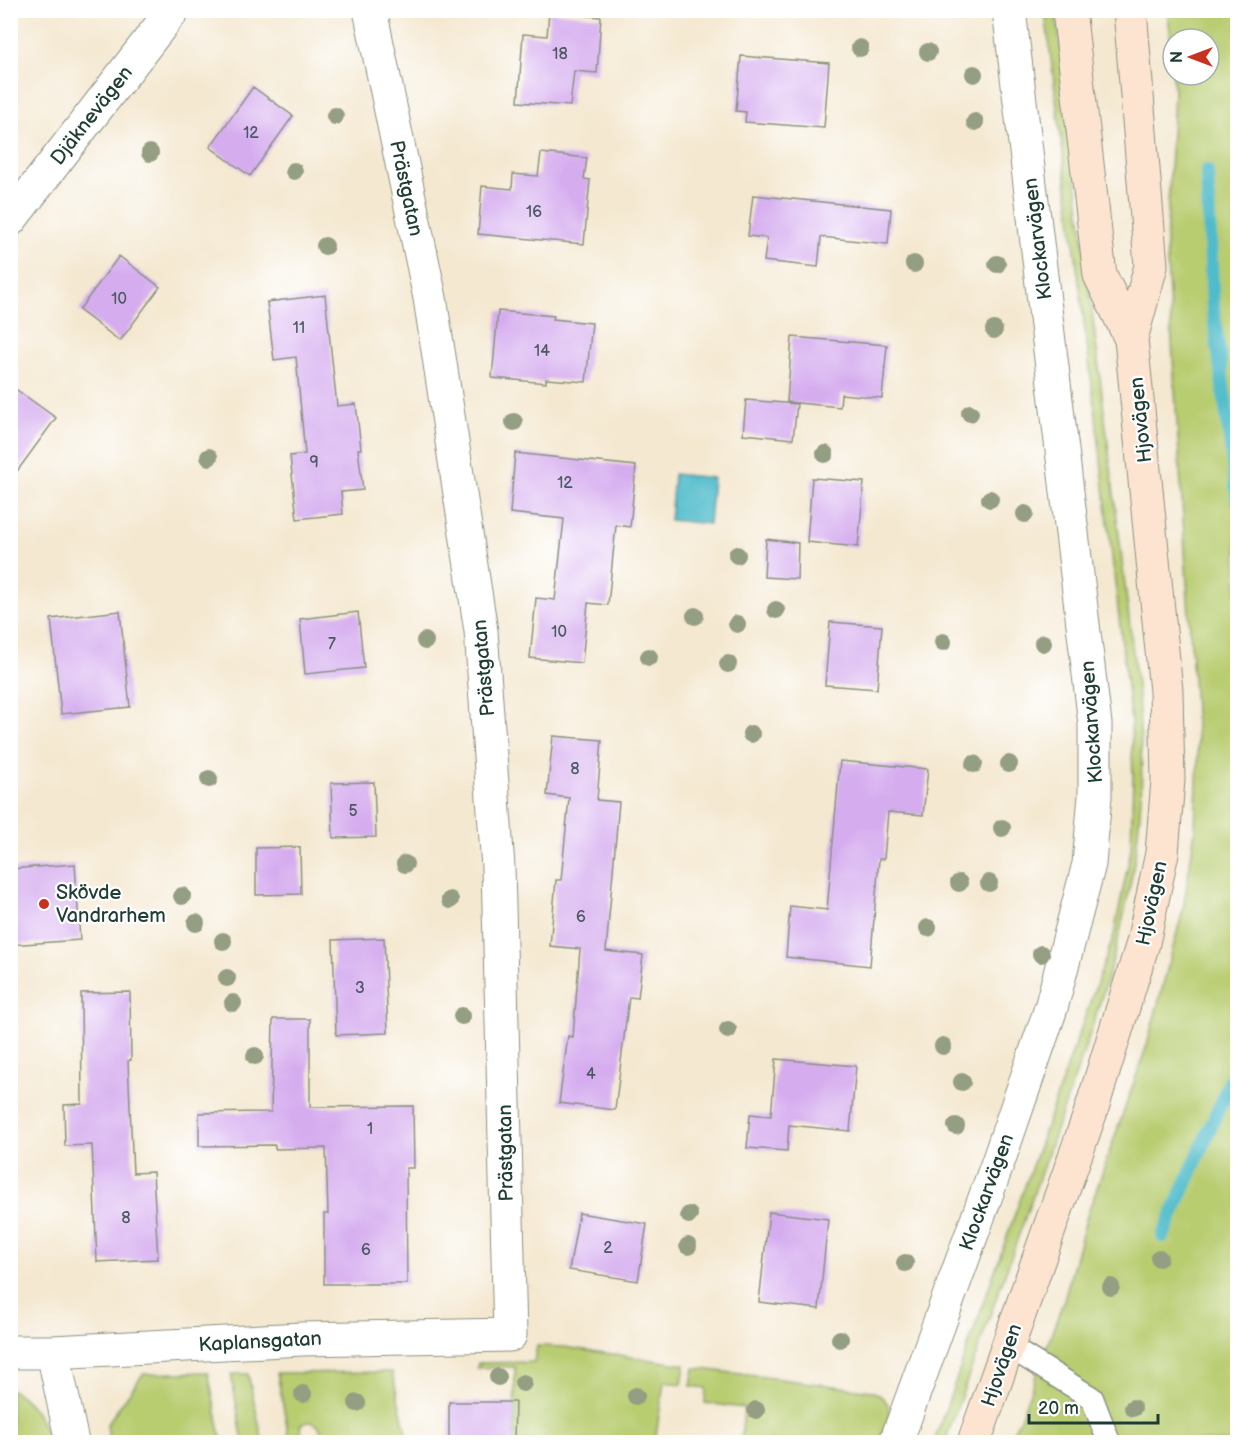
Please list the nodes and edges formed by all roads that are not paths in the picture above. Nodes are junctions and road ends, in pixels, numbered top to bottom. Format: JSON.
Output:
{"nodes":[{"id":1,"x":173,"y":10,"type":"edge"},
{"id":2,"x":369,"y":10,"type":"edge"},
{"id":3,"x":1009,"y":10,"type":"edge"},
{"id":4,"x":1069,"y":10,"type":"edge"},
{"id":5,"x":1130,"y":10,"type":"edge"},
{"id":6,"x":10,"y":220,"type":"edge"},
{"id":7,"x":1131,"y":339,"type":"junction"},
{"id":8,"x":510,"y":1335,"type":"joint"},
{"id":9,"x":1008,"y":1346,"type":"junction"},
{"id":10,"x":10,"y":1352,"type":"edge"},
{"id":11,"x":53,"y":1352,"type":"junction"},
{"id":12,"x":72,"y":1443,"type":"edge"},
{"id":13,"x":896,"y":1443,"type":"edge"},
{"id":14,"x":974,"y":1443,"type":"edge"},
{"id":15,"x":1109,"y":1443,"type":"edge"}],
"edges":[{"from":1,"to":6,"type":"street","name":"Djäknevägen"},
{"from":2,"to":8,"type":"street","name":"Prästgatan"},
{"from":3,"to":13,"type":"street","name":"Klockarvägen"},
{"from":4,"to":7,"type":"main road","name":"Hjovägen"},
{"from":5,"to":7,"type":"main road","name":"Hjovägen"},
{"from":7,"to":9,"type":"main road","name":"Hjovägen"},
{"from":8,"to":11,"type":"street","name":"Kaplansgatan"},
{"from":9,"to":14,"type":"main road","name":"Hjovägen"},
{"from":9,"to":15,"type":"lane"},
{"from":10,"to":11,"type":"street","name":"Kaplansgatan"},
{"from":11,"to":12,"type":"street"}]}
